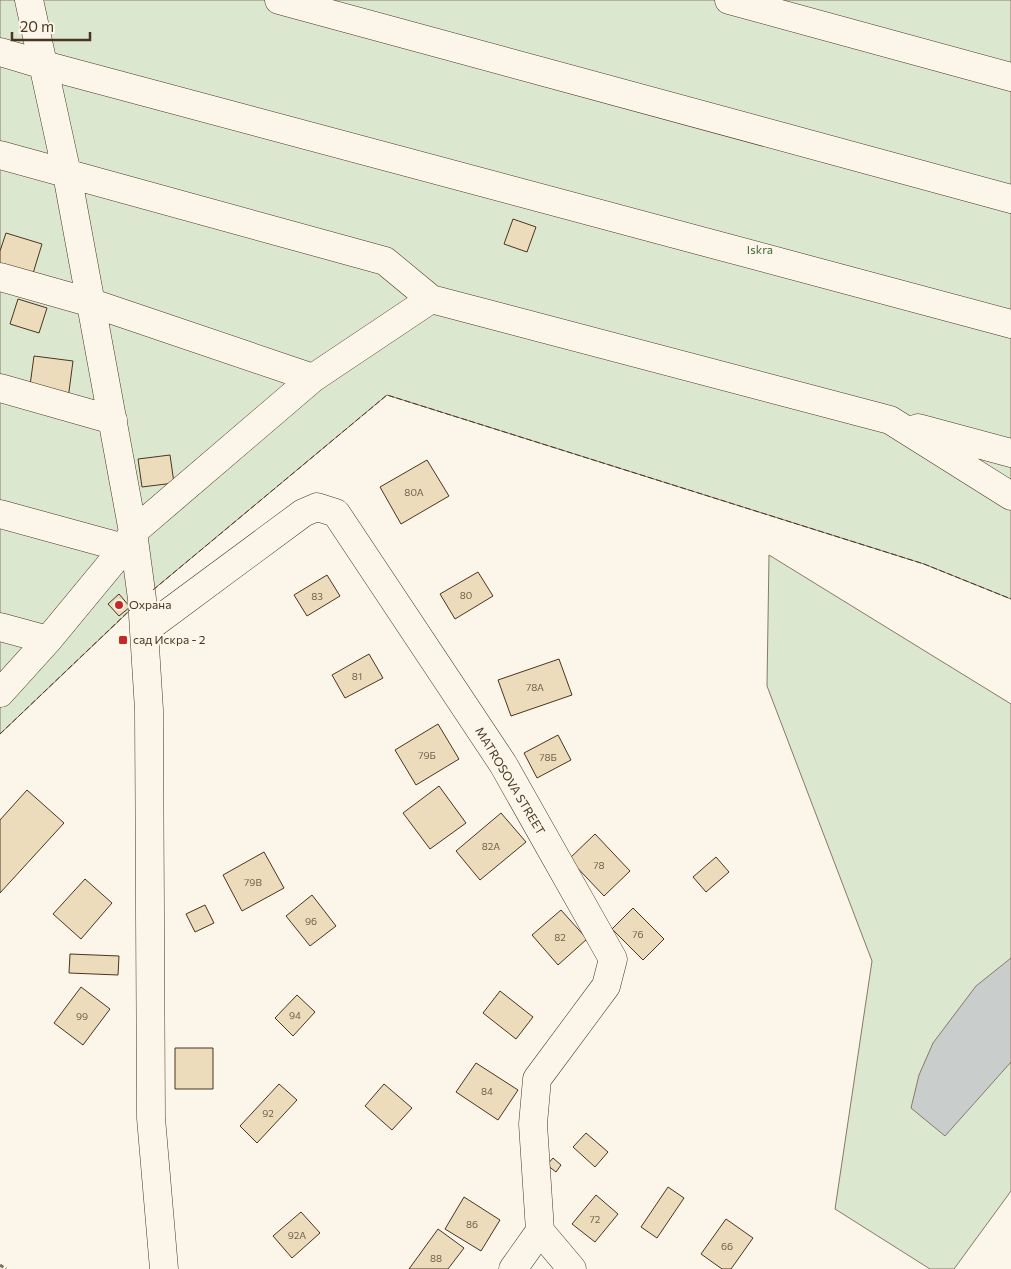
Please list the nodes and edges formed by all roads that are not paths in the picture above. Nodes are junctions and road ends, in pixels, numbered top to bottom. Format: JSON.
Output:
{"nodes":[{"id":1,"x":29,"y":0,"type":"edge"},
{"id":2,"x":279,"y":0,"type":"edge"},
{"id":3,"x":729,"y":0,"type":"edge"},
{"id":4,"x":0,"y":52,"type":"edge"},
{"id":5,"x":44,"y":65,"type":"junction"},
{"id":6,"x":1011,"y":77,"type":"edge"},
{"id":7,"x":0,"y":154,"type":"edge"},
{"id":8,"x":67,"y":174,"type":"junction"},
{"id":9,"x":1011,"y":198,"type":"edge"},
{"id":10,"x":0,"y":277,"type":"edge"},
{"id":11,"x":432,"y":299,"type":"junction"},
{"id":12,"x":92,"y":303,"type":"junction"},
{"id":13,"x":1011,"y":324,"type":"edge"},
{"id":14,"x":313,"y":378,"type":"junction"},
{"id":15,"x":0,"y":388,"type":"edge"},
{"id":16,"x":113,"y":420,"type":"junction"},
{"id":17,"x":890,"y":420,"type":"junction"},
{"id":18,"x":1011,"y":454,"type":"edge"},
{"id":19,"x":1011,"y":496,"type":"edge"},
{"id":20,"x":0,"y":514,"type":"edge"},
{"id":21,"x":129,"y":540,"type":"junction"},
{"id":22,"x":0,"y":627,"type":"edge"},
{"id":23,"x":145,"y":630,"type":"junction"},
{"id":24,"x":48,"y":640,"type":"junction"},
{"id":25,"x":0,"y":693,"type":"edge"},
{"id":26,"x":540,"y":1231,"type":"junction"},
{"id":27,"x":164,"y":1269,"type":"edge"},
{"id":28,"x":513,"y":1269,"type":"edge"},
{"id":29,"x":572,"y":1269,"type":"edge"}],
"edges":[{"from":1,"to":5,"type":"street"},
{"from":2,"to":9,"type":"street"},
{"from":3,"to":6,"type":"street"},
{"from":4,"to":5,"type":"street"},
{"from":5,"to":8,"type":"street"},
{"from":5,"to":13,"type":"street"},
{"from":7,"to":8,"type":"street"},
{"from":8,"to":11,"type":"street"},
{"from":8,"to":12,"type":"street"},
{"from":10,"to":12,"type":"street"},
{"from":11,"to":14,"type":"street"},
{"from":11,"to":17,"type":"street"},
{"from":12,"to":14,"type":"street"},
{"from":12,"to":16,"type":"street"},
{"from":14,"to":21,"type":"street"},
{"from":15,"to":16,"type":"street"},
{"from":16,"to":21,"type":"street"},
{"from":17,"to":18,"type":"street"},
{"from":17,"to":19,"type":"street"},
{"from":20,"to":21,"type":"street"},
{"from":21,"to":23,"type":"street"},
{"from":21,"to":24,"type":"street"},
{"from":22,"to":24,"type":"street"},
{"from":23,"to":26,"type":"street","name":"MATROSOVA STREET"},
{"from":23,"to":27,"type":"street"},
{"from":24,"to":25,"type":"street"},
{"from":26,"to":28,"type":"street"},
{"from":26,"to":29,"type":"street"}]}
